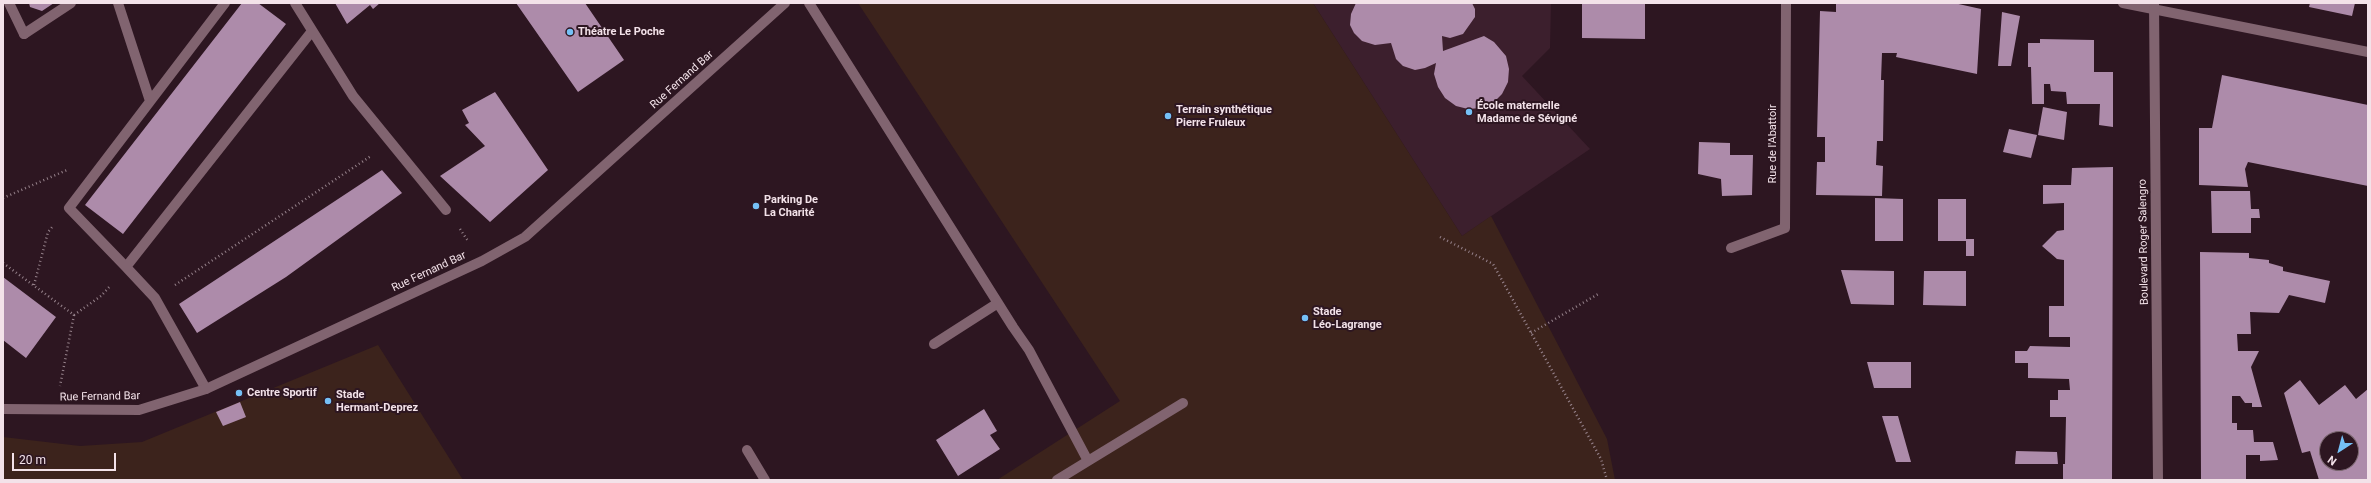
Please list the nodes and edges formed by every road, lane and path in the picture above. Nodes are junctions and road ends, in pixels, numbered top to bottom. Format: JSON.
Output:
{"nodes":[{"id":1,"x":10,"y":3,"type":"edge"},
{"id":2,"x":71,"y":3,"type":"edge"},
{"id":3,"x":118,"y":3,"type":"edge"},
{"id":4,"x":225,"y":3,"type":"edge"},
{"id":5,"x":295,"y":3,"type":"edge"},
{"id":6,"x":785,"y":3,"type":"edge"},
{"id":7,"x":809,"y":3,"type":"edge"},
{"id":8,"x":1786,"y":3,"type":"edge"},
{"id":9,"x":2123,"y":3,"type":"edge"},
{"id":10,"x":2154,"y":6,"type":"edge"},
{"id":11,"x":312,"y":30,"type":"junction"},
{"id":12,"x":2368,"y":52,"type":"edge"},
{"id":13,"x":150,"y":101,"type":"junction"},
{"id":14,"x":392,"y":143,"type":"junction"},
{"id":15,"x":68,"y":170,"type":"dead end"},
{"id":16,"x":3,"y":198,"type":"edge"},
{"id":17,"x":69,"y":208,"type":"junction"},
{"id":18,"x":446,"y":210,"type":"dead end"},
{"id":19,"x":1440,"y":237,"type":"dead end"},
{"id":20,"x":1731,"y":248,"type":"dead end"},
{"id":21,"x":3,"y":263,"type":"edge"},
{"id":22,"x":126,"y":267,"type":"junction"},
{"id":23,"x":34,"y":285,"type":"junction"},
{"id":24,"x":1600,"y":293,"type":"dead end"},
{"id":25,"x":155,"y":298,"type":"junction"},
{"id":26,"x":998,"y":303,"type":"junction"},
{"id":27,"x":74,"y":315,"type":"junction"},
{"id":28,"x":1531,"y":333,"type":"junction"},
{"id":29,"x":934,"y":344,"type":"dead end"},
{"id":30,"x":206,"y":389,"type":"junction"},
{"id":31,"x":1182,"y":403,"type":"dead end"},
{"id":32,"x":5,"y":407,"type":"edge"},
{"id":33,"x":54,"y":410,"type":"junction"},
{"id":34,"x":747,"y":450,"type":"dead end"},
{"id":35,"x":1088,"y":461,"type":"junction"},
{"id":36,"x":765,"y":480,"type":"edge"},
{"id":37,"x":1057,"y":480,"type":"edge"},
{"id":38,"x":1607,"y":480,"type":"edge"},
{"id":39,"x":2158,"y":480,"type":"edge"}],
"edges":[{"from":1,"to":2,"type":"street"},
{"from":3,"to":13,"type":"street"},
{"from":4,"to":13,"type":"street"},
{"from":5,"to":11,"type":"street"},
{"from":6,"to":30,"type":"street","name":"Rue Fernand Bar"},
{"from":7,"to":26,"type":"street"},
{"from":8,"to":20,"type":"street","name":"Rue de l'Abattoir"},
{"from":9,"to":10,"type":"street"},
{"from":10,"to":12,"type":"street"},
{"from":10,"to":39,"type":"street","name":"Boulevard Roger Salengro"},
{"from":11,"to":14,"type":"street"},
{"from":11,"to":22,"type":"street"},
{"from":13,"to":17,"type":"street"},
{"from":14,"to":18,"type":"street"},
{"from":14,"to":25,"type":"path"},
{"from":15,"to":16,"type":"path"},
{"from":17,"to":22,"type":"street"},
{"from":17,"to":23,"type":"path"},
{"from":19,"to":28,"type":"path"},
{"from":21,"to":23,"type":"path"},
{"from":22,"to":25,"type":"street"},
{"from":22,"to":27,"type":"path"},
{"from":23,"to":27,"type":"path"},
{"from":24,"to":28,"type":"path"},
{"from":25,"to":30,"type":"street"},
{"from":26,"to":29,"type":"street"},
{"from":26,"to":35,"type":"street"},
{"from":27,"to":33,"type":"path"},
{"from":28,"to":38,"type":"path"},
{"from":30,"to":33,"type":"street","name":"Rue Fernand Bar"},
{"from":31,"to":35,"type":"street"},
{"from":32,"to":33,"type":"street","name":"Rue Fernand Bar"},
{"from":34,"to":36,"type":"street"},
{"from":35,"to":37,"type":"street"}]}
